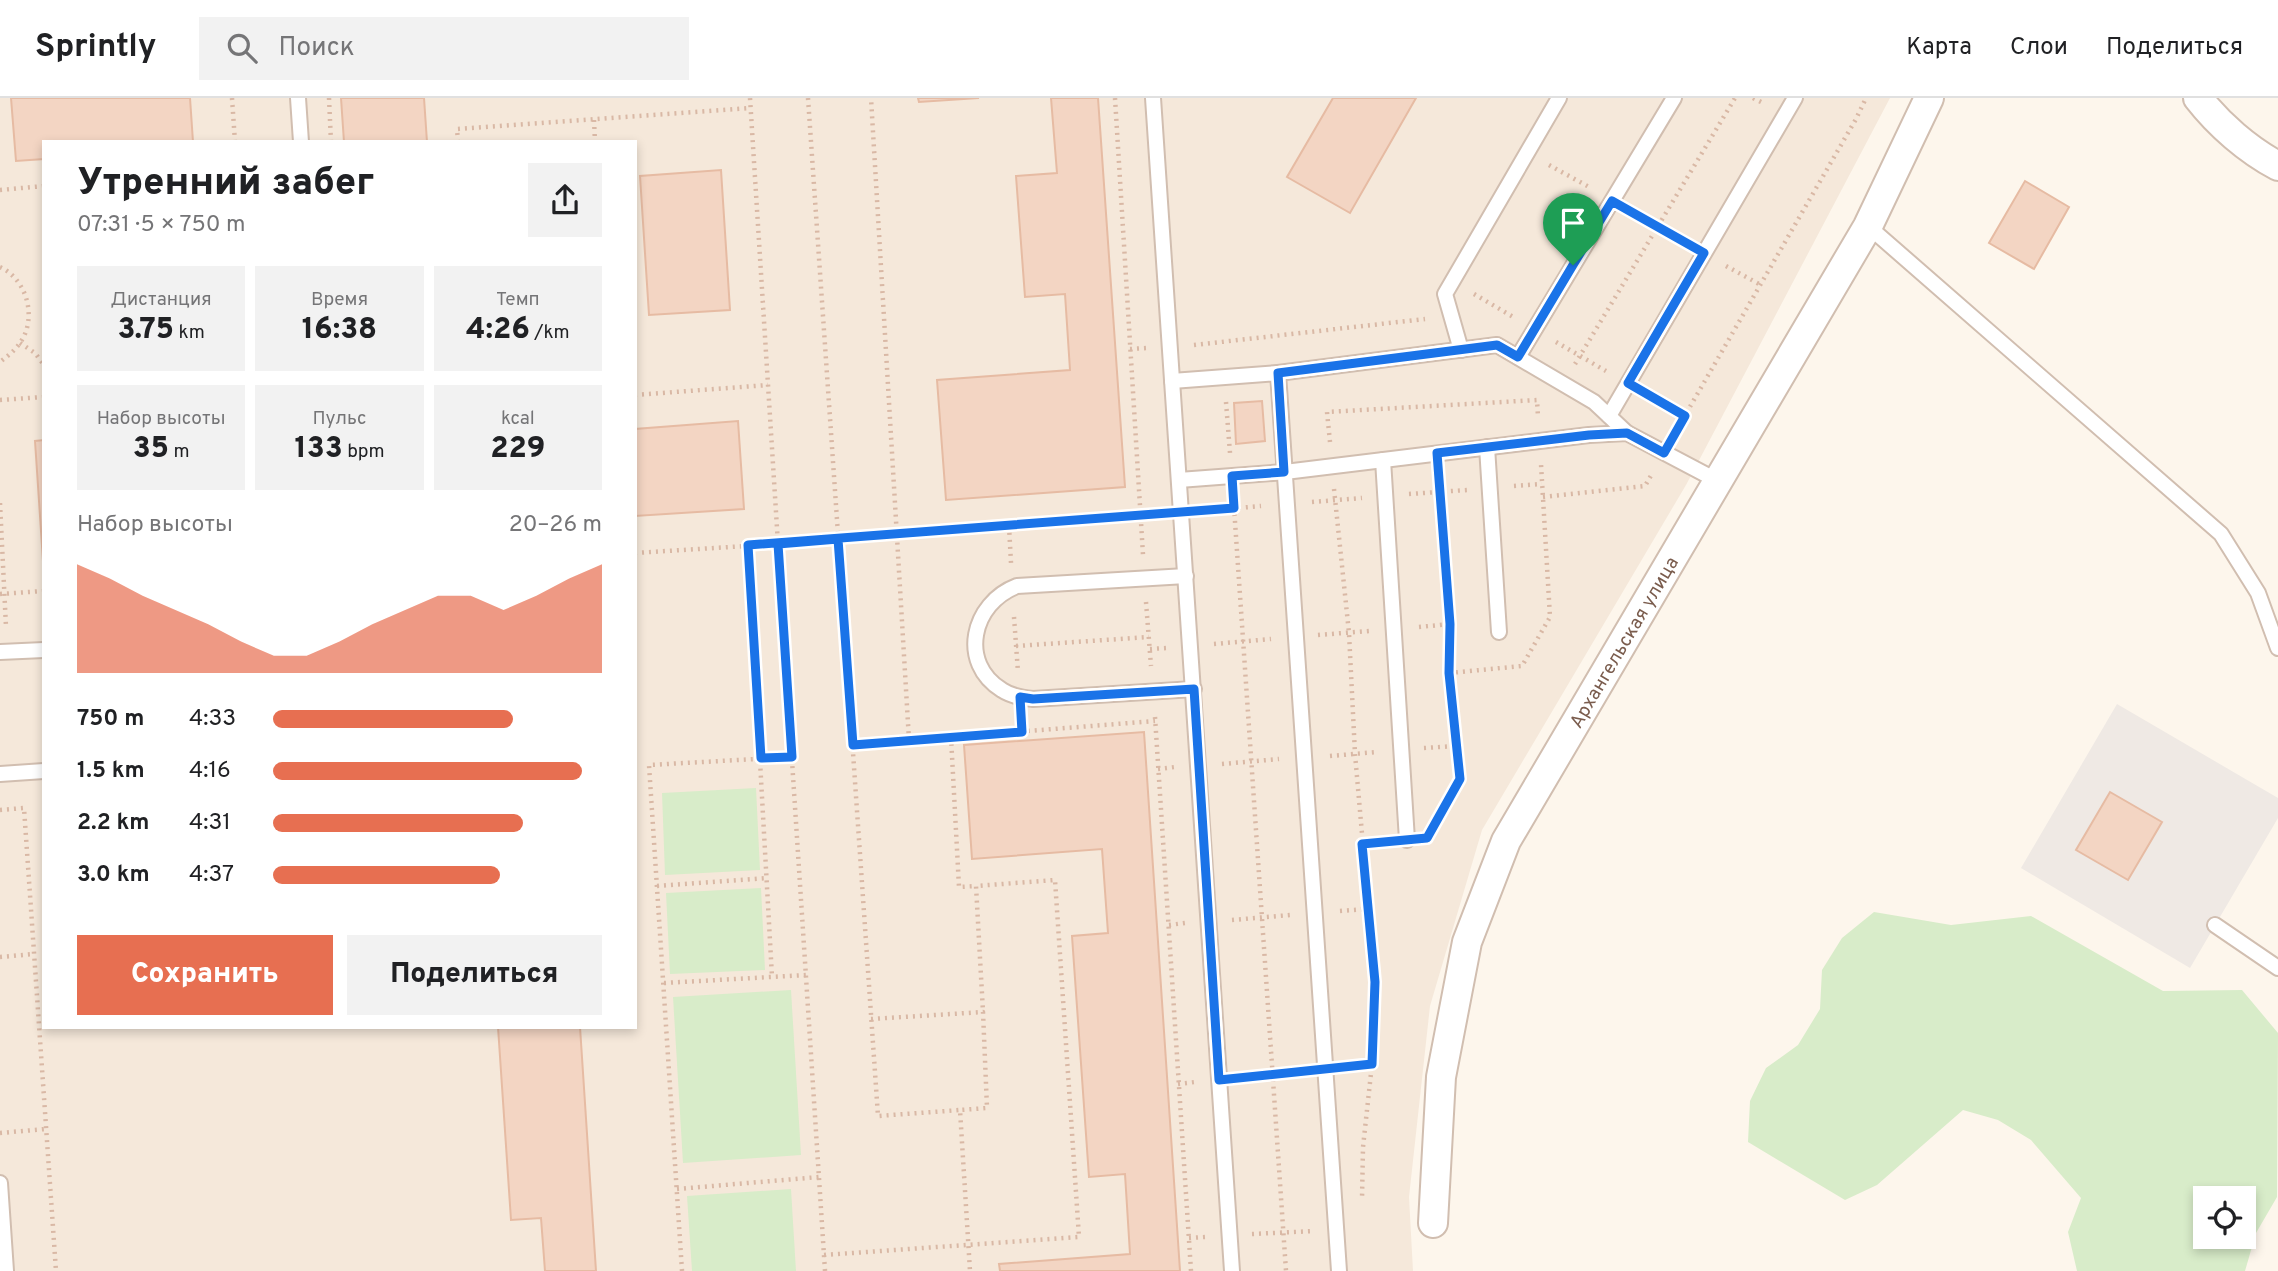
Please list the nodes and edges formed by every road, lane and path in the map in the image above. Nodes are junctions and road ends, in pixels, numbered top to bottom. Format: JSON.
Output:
{"nodes":[{"id":1,"x":232,"y":98,"type":"edge"},
{"id":2,"x":298,"y":98,"type":"edge"},
{"id":3,"x":328,"y":98,"type":"edge"},
{"id":4,"x":750,"y":98,"type":"edge"},
{"id":5,"x":808,"y":98,"type":"edge"},
{"id":6,"x":871,"y":98,"type":"edge"},
{"id":7,"x":1153,"y":98,"type":"edge"},
{"id":8,"x":1559,"y":98,"type":"edge"},
{"id":9,"x":1674,"y":98,"type":"edge"},
{"id":10,"x":1735,"y":98,"type":"edge"},
{"id":11,"x":1795,"y":98,"type":"edge"},
{"id":12,"x":1866,"y":98,"type":"edge"},
{"id":13,"x":1928,"y":98,"type":"edge"},
{"id":14,"x":2198,"y":98,"type":"edge"},
{"id":15,"x":750,"y":108,"type":"junction"},
{"id":16,"x":594,"y":120,"type":"junction"},
{"id":17,"x":235,"y":140,"type":"edge"},
{"id":18,"x":301,"y":140,"type":"edge"},
{"id":19,"x":331,"y":140,"type":"edge"},
{"id":20,"x":457,"y":140,"type":"edge"},
{"id":21,"x":596,"y":140,"type":"edge"},
{"id":22,"x":1527,"y":153,"type":"junction"},
{"id":23,"x":2278,"y":166,"type":"edge"},
{"id":24,"x":42,"y":186,"type":"edge"},
{"id":25,"x":0,"y":190,"type":"edge"},
{"id":26,"x":1612,"y":201,"type":"junction"},
{"id":27,"x":1868,"y":226,"type":"junction"},
{"id":28,"x":1658,"y":227,"type":"junction"},
{"id":29,"x":1704,"y":253,"type":"junction"},
{"id":30,"x":0,"y":267,"type":"edge"},
{"id":31,"x":1452,"y":282,"type":"junction"},
{"id":32,"x":1761,"y":285,"type":"junction"},
{"id":33,"x":1451,"y":316,"type":"junction"},
{"id":34,"x":1534,"y":330,"type":"junction"},
{"id":35,"x":1222,"y":342,"type":"junction"},
{"id":36,"x":20,"y":343,"type":"junction"},
{"id":37,"x":1170,"y":346,"type":"junction"},
{"id":38,"x":1130,"y":349,"type":"dead end"},
{"id":39,"x":1461,"y":350,"type":"junction"},
{"id":40,"x":1580,"y":356,"type":"junction"},
{"id":41,"x":1518,"y":357,"type":"junction"},
{"id":42,"x":0,"y":362,"type":"edge"},
{"id":43,"x":42,"y":362,"type":"edge"},
{"id":44,"x":1278,"y":373,"type":"junction"},
{"id":45,"x":1225,"y":377,"type":"junction"},
{"id":46,"x":1172,"y":381,"type":"junction"},
{"id":47,"x":1628,"y":383,"type":"junction"},
{"id":48,"x":1563,"y":384,"type":"junction"},
{"id":49,"x":768,"y":385,"type":"junction"},
{"id":50,"x":637,"y":395,"type":"edge"},
{"id":51,"x":42,"y":397,"type":"edge"},
{"id":52,"x":0,"y":400,"type":"edge"},
{"id":53,"x":1537,"y":400,"type":"dead end"},
{"id":54,"x":1327,"y":412,"type":"dead end"},
{"id":55,"x":1609,"y":416,"type":"junction"},
{"id":56,"x":1685,"y":416,"type":"junction"},
{"id":57,"x":1627,"y":433,"type":"junction"},
{"id":58,"x":1487,"y":447,"type":"junction"},
{"id":59,"x":1437,"y":453,"type":"junction"},
{"id":60,"x":1664,"y":453,"type":"junction"},
{"id":61,"x":1383,"y":460,"type":"junction"},
{"id":62,"x":1333,"y":466,"type":"junction"},
{"id":63,"x":1284,"y":472,"type":"junction"},
{"id":64,"x":1232,"y":476,"type":"junction"},
{"id":65,"x":1180,"y":480,"type":"junction"},
{"id":66,"x":1718,"y":481,"type":"junction"},
{"id":67,"x":1542,"y":484,"type":"dead end"},
{"id":68,"x":1490,"y":488,"type":"junction"},
{"id":69,"x":1440,"y":492,"type":"junction"},
{"id":70,"x":1385,"y":496,"type":"junction"},
{"id":71,"x":1543,"y":497,"type":"dead end"},
{"id":72,"x":1335,"y":500,"type":"junction"},
{"id":73,"x":0,"y":503,"type":"edge"},
{"id":74,"x":1287,"y":504,"type":"junction"},
{"id":75,"x":1234,"y":508,"type":"junction"},
{"id":76,"x":1182,"y":512,"type":"junction"},
{"id":77,"x":1009,"y":526,"type":"junction"},
{"id":78,"x":897,"y":535,"type":"junction"},
{"id":79,"x":838,"y":539,"type":"junction"},
{"id":80,"x":778,"y":544,"type":"junction"},
{"id":81,"x":748,"y":545,"type":"junction"},
{"id":82,"x":637,"y":553,"type":"edge"},
{"id":83,"x":1186,"y":576,"type":"junction"},
{"id":84,"x":1013,"y":588,"type":"junction"},
{"id":85,"x":42,"y":591,"type":"edge"},
{"id":86,"x":2,"y":594,"type":"edge"},
{"id":87,"x":1499,"y":632,"type":"dead end"},
{"id":88,"x":1149,"y":637,"type":"dead end"},
{"id":89,"x":1016,"y":646,"type":"junction"},
{"id":90,"x":2278,"y":649,"type":"edge"},
{"id":91,"x":42,"y":650,"type":"edge"},
{"id":92,"x":4,"y":652,"type":"edge"},
{"id":93,"x":1194,"y":689,"type":"junction"},
{"id":94,"x":1020,"y":697,"type":"junction"},
{"id":95,"x":1155,"y":721,"type":"dead end"},
{"id":96,"x":1022,"y":732,"type":"junction"},
{"id":97,"x":951,"y":737,"type":"junction"},
{"id":98,"x":909,"y":740,"type":"junction"},
{"id":99,"x":853,"y":745,"type":"junction"},
{"id":100,"x":792,"y":757,"type":"junction"},
{"id":101,"x":761,"y":758,"type":"junction"},
{"id":102,"x":42,"y":771,"type":"edge"},
{"id":103,"x":0,"y":774,"type":"edge"},
{"id":104,"x":0,"y":810,"type":"edge"},
{"id":105,"x":1407,"y":840,"type":"junction"},
{"id":106,"x":1362,"y":844,"type":"junction"},
{"id":107,"x":767,"y":878,"type":"junction"},
{"id":108,"x":657,"y":886,"type":"junction"},
{"id":109,"x":976,"y":886,"type":"junction"},
{"id":110,"x":1367,"y":909,"type":"junction"},
{"id":111,"x":1315,"y":913,"type":"junction"},
{"id":112,"x":1262,"y":917,"type":"junction"},
{"id":113,"x":1209,"y":921,"type":"junction"},
{"id":114,"x":1168,"y":925,"type":"dead end"},
{"id":115,"x":2215,"y":925,"type":"dead end"},
{"id":116,"x":34,"y":954,"type":"junction"},
{"id":117,"x":0,"y":957,"type":"edge"},
{"id":118,"x":2278,"y":968,"type":"edge"},
{"id":119,"x":806,"y":975,"type":"junction"},
{"id":120,"x":772,"y":977,"type":"junction"},
{"id":121,"x":664,"y":983,"type":"junction"},
{"id":122,"x":983,"y":1012,"type":"junction"},
{"id":123,"x":871,"y":1019,"type":"junction"},
{"id":124,"x":1372,"y":1064,"type":"junction"},
{"id":125,"x":1325,"y":1069,"type":"junction"},
{"id":126,"x":1273,"y":1074,"type":"junction"},
{"id":127,"x":1219,"y":1080,"type":"junction"},
{"id":128,"x":1178,"y":1084,"type":"dead end"},
{"id":129,"x":961,"y":1110,"type":"junction"},
{"id":130,"x":46,"y":1129,"type":"junction"},
{"id":131,"x":0,"y":1133,"type":"edge"},
{"id":132,"x":819,"y":1177,"type":"junction"},
{"id":133,"x":0,"y":1183,"type":"edge"},
{"id":134,"x":677,"y":1189,"type":"junction"},
{"id":135,"x":1362,"y":1201,"type":"dead end"},
{"id":136,"x":1433,"y":1223,"type":"dead end"},
{"id":137,"x":1337,"y":1230,"type":"junction"},
{"id":138,"x":1283,"y":1232,"type":"junction"},
{"id":139,"x":1229,"y":1236,"type":"junction"},
{"id":140,"x":1189,"y":1238,"type":"dead end"},
{"id":141,"x":969,"y":1244,"type":"junction"},
{"id":142,"x":824,"y":1255,"type":"junction"},
{"id":143,"x":6,"y":1271,"type":"edge"},
{"id":144,"x":56,"y":1271,"type":"edge"},
{"id":145,"x":682,"y":1271,"type":"edge"},
{"id":146,"x":825,"y":1271,"type":"edge"},
{"id":147,"x":970,"y":1271,"type":"edge"},
{"id":148,"x":1232,"y":1271,"type":"edge"},
{"id":149,"x":1286,"y":1271,"type":"edge"},
{"id":150,"x":1339,"y":1271,"type":"edge"}],
"edges":[{"from":1,"to":17,"type":"path"},
{"from":2,"to":18,"type":"lane"},
{"from":3,"to":19,"type":"path"},
{"from":4,"to":15,"type":"path"},
{"from":5,"to":79,"type":"path"},
{"from":6,"to":78,"type":"path"},
{"from":7,"to":37,"type":"lane"},
{"from":8,"to":22,"type":"lane"},
{"from":9,"to":26,"type":"lane"},
{"from":10,"to":28,"type":"path"},
{"from":11,"to":29,"type":"lane"},
{"from":12,"to":32,"type":"path"},
{"from":13,"to":27,"type":"street","name":"Архангельская улица"},
{"from":14,"to":23,"type":"street"},
{"from":15,"to":16,"type":"path"},
{"from":15,"to":49,"type":"path"},
{"from":16,"to":20,"type":"path"},
{"from":16,"to":21,"type":"path"},
{"from":22,"to":26,"type":"path"},
{"from":22,"to":31,"type":"lane"},
{"from":24,"to":25,"type":"path"},
{"from":26,"to":28,"type":"path"},
{"from":26,"to":34,"type":"lane"},
{"from":27,"to":66,"type":"street","name":"Архангельская улица"},
{"from":27,"to":90,"type":"lane"},
{"from":28,"to":29,"type":"path"},
{"from":28,"to":40,"type":"path"},
{"from":29,"to":32,"type":"path"},
{"from":29,"to":47,"type":"lane"},
{"from":30,"to":36,"type":"path"},
{"from":31,"to":33,"type":"lane"},
{"from":31,"to":34,"type":"path"},
{"from":32,"to":56,"type":"path"},
{"from":33,"to":35,"type":"path"},
{"from":33,"to":39,"type":"lane"},
{"from":34,"to":40,"type":"path"},
{"from":34,"to":41,"type":"lane"},
{"from":35,"to":37,"type":"path"},
{"from":35,"to":45,"type":"path"},
{"from":36,"to":42,"type":"path"},
{"from":36,"to":43,"type":"path"},
{"from":37,"to":38,"type":"path"},
{"from":37,"to":46,"type":"lane"},
{"from":39,"to":41,"type":"lane"},
{"from":39,"to":44,"type":"lane"},
{"from":40,"to":47,"type":"path"},
{"from":40,"to":48,"type":"path"},
{"from":41,"to":48,"type":"lane"},
{"from":44,"to":45,"type":"lane"},
{"from":44,"to":63,"type":"lane"},
{"from":45,"to":46,"type":"lane"},
{"from":45,"to":64,"type":"path"},
{"from":46,"to":65,"type":"lane"},
{"from":47,"to":55,"type":"lane"},
{"from":47,"to":56,"type":"path"},
{"from":48,"to":53,"type":"path"},
{"from":48,"to":55,"type":"lane"},
{"from":49,"to":50,"type":"path"},
{"from":49,"to":80,"type":"path"},
{"from":51,"to":52,"type":"path"},
{"from":54,"to":62,"type":"path"},
{"from":55,"to":57,"type":"lane"},
{"from":56,"to":60,"type":"path"},
{"from":57,"to":58,"type":"lane"},
{"from":57,"to":60,"type":"lane"},
{"from":58,"to":59,"type":"lane"},
{"from":58,"to":68,"type":"lane"},
{"from":59,"to":61,"type":"lane"},
{"from":59,"to":69,"type":"path"},
{"from":60,"to":66,"type":"lane"},
{"from":60,"to":71,"type":"path"},
{"from":61,"to":62,"type":"lane"},
{"from":61,"to":70,"type":"lane"},
{"from":62,"to":63,"type":"lane"},
{"from":62,"to":72,"type":"path"},
{"from":63,"to":64,"type":"lane"},
{"from":63,"to":74,"type":"lane"},
{"from":64,"to":65,"type":"lane"},
{"from":64,"to":75,"type":"path"},
{"from":65,"to":76,"type":"lane"},
{"from":66,"to":136,"type":"street","name":"Архангельская улица"},
{"from":67,"to":68,"type":"path"},
{"from":68,"to":69,"type":"path"},
{"from":68,"to":87,"type":"lane"},
{"from":69,"to":70,"type":"path"},
{"from":69,"to":105,"type":"path"},
{"from":70,"to":72,"type":"path"},
{"from":70,"to":105,"type":"lane"},
{"from":72,"to":74,"type":"path"},
{"from":72,"to":106,"type":"path"},
{"from":73,"to":86,"type":"path"},
{"from":74,"to":75,"type":"path"},
{"from":74,"to":111,"type":"lane"},
{"from":75,"to":76,"type":"path"},
{"from":75,"to":112,"type":"path"},
{"from":76,"to":77,"type":"path"},
{"from":76,"to":83,"type":"lane"},
{"from":77,"to":78,"type":"path"},
{"from":77,"to":84,"type":"path"},
{"from":78,"to":79,"type":"path"},
{"from":78,"to":98,"type":"path"},
{"from":79,"to":80,"type":"path"},
{"from":79,"to":99,"type":"path"},
{"from":80,"to":81,"type":"path"},
{"from":80,"to":100,"type":"path"},
{"from":81,"to":82,"type":"path"},
{"from":81,"to":101,"type":"path"},
{"from":83,"to":84,"type":"lane"},
{"from":83,"to":93,"type":"lane"},
{"from":84,"to":89,"type":"path"},
{"from":84,"to":94,"type":"lane"},
{"from":85,"to":86,"type":"path"},
{"from":86,"to":92,"type":"path"},
{"from":88,"to":89,"type":"path"},
{"from":89,"to":94,"type":"path"},
{"from":91,"to":92,"type":"lane"},
{"from":93,"to":94,"type":"lane"},
{"from":93,"to":113,"type":"lane"},
{"from":94,"to":96,"type":"path"},
{"from":95,"to":96,"type":"path"},
{"from":96,"to":97,"type":"path"},
{"from":97,"to":98,"type":"path"},
{"from":97,"to":109,"type":"path"},
{"from":98,"to":99,"type":"path"},
{"from":99,"to":123,"type":"path"},
{"from":100,"to":101,"type":"path"},
{"from":100,"to":119,"type":"path"},
{"from":101,"to":107,"type":"path"},
{"from":101,"to":108,"type":"path"},
{"from":102,"to":103,"type":"lane"},
{"from":104,"to":116,"type":"path"},
{"from":105,"to":106,"type":"path"},
{"from":106,"to":110,"type":"path"},
{"from":107,"to":108,"type":"path"},
{"from":107,"to":120,"type":"path"},
{"from":108,"to":121,"type":"path"},
{"from":109,"to":122,"type":"path"},
{"from":109,"to":141,"type":"path"},
{"from":110,"to":111,"type":"path"},
{"from":110,"to":124,"type":"path"},
{"from":111,"to":112,"type":"path"},
{"from":111,"to":125,"type":"lane"},
{"from":112,"to":113,"type":"path"},
{"from":112,"to":126,"type":"path"},
{"from":113,"to":114,"type":"path"},
{"from":113,"to":127,"type":"lane"},
{"from":115,"to":118,"type":"lane"},
{"from":116,"to":117,"type":"path"},
{"from":116,"to":130,"type":"path"},
{"from":119,"to":120,"type":"path"},
{"from":119,"to":132,"type":"path"},
{"from":120,"to":121,"type":"path"},
{"from":121,"to":134,"type":"path"},
{"from":122,"to":123,"type":"path"},
{"from":122,"to":129,"type":"path"},
{"from":123,"to":129,"type":"path"},
{"from":124,"to":125,"type":"path"},
{"from":124,"to":135,"type":"path"},
{"from":125,"to":126,"type":"path"},
{"from":125,"to":137,"type":"lane"},
{"from":126,"to":127,"type":"path"},
{"from":126,"to":138,"type":"path"},
{"from":127,"to":128,"type":"path"},
{"from":127,"to":139,"type":"lane"},
{"from":129,"to":141,"type":"path"},
{"from":130,"to":131,"type":"path"},
{"from":130,"to":144,"type":"path"},
{"from":132,"to":134,"type":"path"},
{"from":132,"to":142,"type":"path"},
{"from":133,"to":143,"type":"lane"},
{"from":134,"to":145,"type":"path"},
{"from":137,"to":138,"type":"path"},
{"from":137,"to":150,"type":"lane"},
{"from":138,"to":139,"type":"path"},
{"from":138,"to":149,"type":"path"},
{"from":139,"to":140,"type":"path"},
{"from":139,"to":148,"type":"lane"},
{"from":141,"to":142,"type":"path"},
{"from":141,"to":147,"type":"path"},
{"from":142,"to":146,"type":"path"}]}
